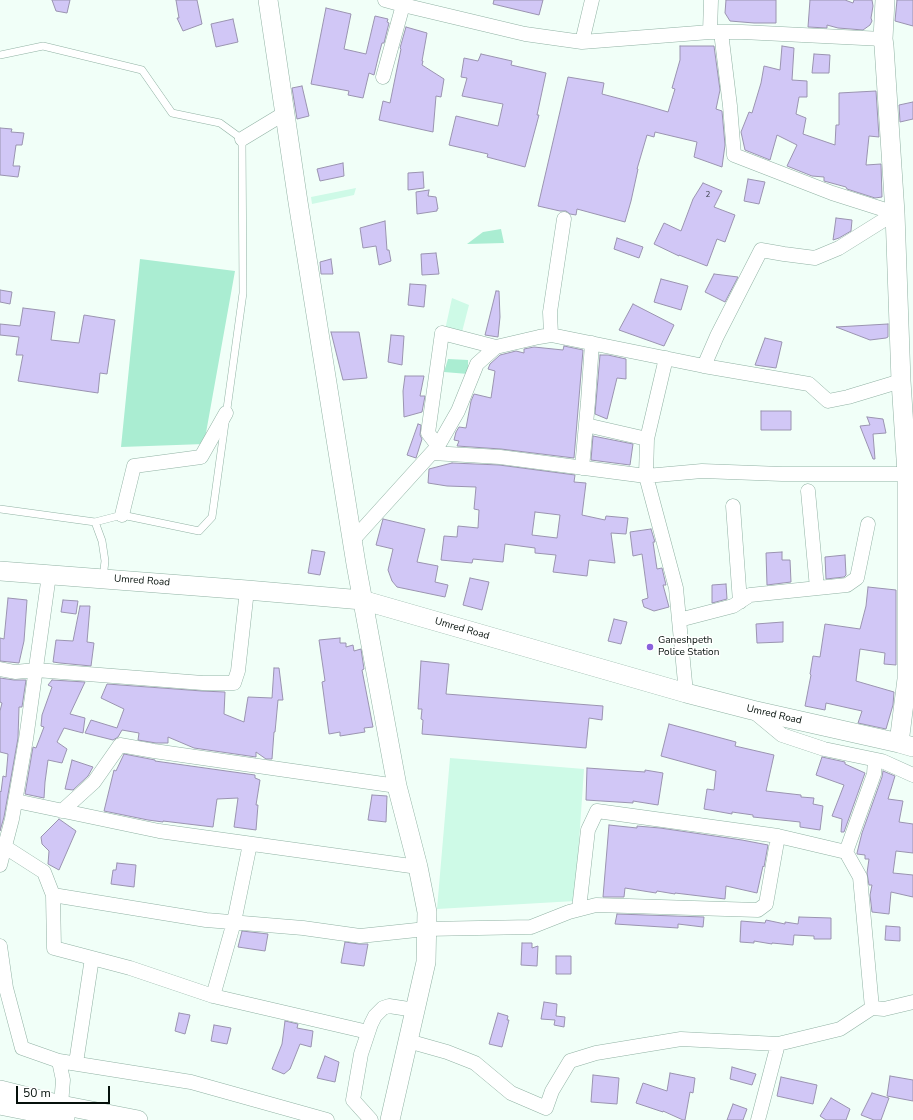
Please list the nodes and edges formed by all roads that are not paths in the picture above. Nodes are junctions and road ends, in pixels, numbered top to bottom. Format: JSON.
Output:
{"nodes":[{"id":1,"x":268,"y":0,"type":"edge"},
{"id":2,"x":384,"y":0,"type":"edge"},
{"id":3,"x":592,"y":0,"type":"edge"},
{"id":4,"x":711,"y":0,"type":"edge"},
{"id":5,"x":885,"y":0,"type":"edge"},
{"id":6,"x":403,"y":5,"type":"junction"},
{"id":7,"x":715,"y":32,"type":"junction"},
{"id":8,"x":883,"y":40,"type":"junction"},
{"id":9,"x":582,"y":42,"type":"junction"},
{"id":10,"x":0,"y":55,"type":"edge"},
{"id":11,"x":383,"y":77,"type":"dead end"},
{"id":12,"x":280,"y":116,"type":"dead end"},
{"id":13,"x":242,"y":139,"type":"junction"},
{"id":14,"x":895,"y":214,"type":"junction"},
{"id":15,"x":564,"y":219,"type":"dead end"},
{"id":16,"x":551,"y":335,"type":"junction"},
{"id":17,"x":592,"y":343,"type":"junction"},
{"id":18,"x":496,"y":347,"type":"junction"},
{"id":19,"x":666,"y":358,"type":"junction"},
{"id":20,"x":704,"y":366,"type":"junction"},
{"id":21,"x":901,"y":381,"type":"junction"},
{"id":22,"x":226,"y":413,"type":"junction"},
{"id":23,"x":586,"y":425,"type":"junction"},
{"id":24,"x":646,"y":439,"type":"junction"},
{"id":25,"x":435,"y":450,"type":"junction"},
{"id":26,"x":582,"y":468,"type":"junction"},
{"id":27,"x":906,"y":474,"type":"junction"},
{"id":28,"x":646,"y":476,"type":"junction"},
{"id":29,"x":808,"y":491,"type":"dead end"},
{"id":30,"x":733,"y":506,"type":"dead end"},
{"id":31,"x":0,"y":509,"type":"edge"},
{"id":32,"x":122,"y":515,"type":"junction"},
{"id":33,"x":95,"y":522,"type":"junction"},
{"id":34,"x":868,"y":524,"type":"dead end"},
{"id":35,"x":352,"y":541,"type":"junction"},
{"id":36,"x":0,"y":572,"type":"edge"},
{"id":37,"x":49,"y":575,"type":"junction"},
{"id":38,"x":103,"y":578,"type":"junction"},
{"id":39,"x":816,"y":588,"type":"junction"},
{"id":40,"x":247,"y":590,"type":"junction"},
{"id":41,"x":362,"y":600,"type":"junction"},
{"id":42,"x":740,"y":602,"type":"junction"},
{"id":43,"x":679,"y":620,"type":"junction"},
{"id":44,"x":0,"y":669,"type":"edge"},
{"id":45,"x":36,"y":670,"type":"junction"},
{"id":46,"x":686,"y":693,"type":"junction"},
{"id":47,"x":752,"y":710,"type":"junction"},
{"id":48,"x":906,"y":745,"type":"edge"},
{"id":49,"x":875,"y":760,"type":"junction"},
{"id":50,"x":913,"y":775,"type":"edge"},
{"id":51,"x":396,"y":786,"type":"junction"},
{"id":52,"x":16,"y":801,"type":"junction"},
{"id":53,"x":62,"y":811,"type":"junction"},
{"id":54,"x":778,"y":836,"type":"junction"},
{"id":55,"x":250,"y":844,"type":"junction"},
{"id":56,"x":846,"y":852,"type":"junction"},
{"id":57,"x":2,"y":856,"type":"edge"},
{"id":58,"x":418,"y":867,"type":"junction"},
{"id":59,"x":53,"y":895,"type":"junction"},
{"id":60,"x":579,"y":909,"type":"junction"},
{"id":61,"x":234,"y":922,"type":"junction"},
{"id":62,"x":426,"y":929,"type":"junction"},
{"id":63,"x":0,"y":946,"type":"edge"},
{"id":64,"x":92,"y":958,"type":"junction"},
{"id":65,"x":2,"y":973,"type":"edge"},
{"id":66,"x":213,"y":996,"type":"junction"},
{"id":67,"x":913,"y":1002,"type":"edge"},
{"id":68,"x":872,"y":1008,"type":"junction"},
{"id":69,"x":415,"y":1010,"type":"junction"},
{"id":70,"x":368,"y":1032,"type":"junction"},
{"id":71,"x":408,"y":1041,"type":"junction"},
{"id":72,"x":778,"y":1044,"type":"junction"},
{"id":73,"x":60,"y":1061,"type":"junction"},
{"id":74,"x":76,"y":1063,"type":"junction"},
{"id":75,"x":0,"y":1090,"type":"edge"},
{"id":76,"x":0,"y":1105,"type":"edge"},
{"id":77,"x":17,"y":1115,"type":"edge"},
{"id":78,"x":66,"y":1116,"type":"edge"},
{"id":79,"x":138,"y":1120,"type":"edge"},
{"id":80,"x":327,"y":1120,"type":"edge"},
{"id":81,"x":371,"y":1120,"type":"edge"},
{"id":82,"x":390,"y":1120,"type":"edge"},
{"id":83,"x":758,"y":1120,"type":"edge"}],
"edges":[{"from":1,"to":35,"type":"street"},
{"from":2,"to":6,"type":"street"},
{"from":3,"to":9,"type":"street"},
{"from":4,"to":7,"type":"street"},
{"from":5,"to":8,"type":"street"},
{"from":6,"to":9,"type":"street"},
{"from":6,"to":11,"type":"street"},
{"from":7,"to":8,"type":"street"},
{"from":7,"to":9,"type":"street"},
{"from":7,"to":14,"type":"street"},
{"from":8,"to":14,"type":"street"},
{"from":10,"to":13,"type":"lane"},
{"from":12,"to":13,"type":"street"},
{"from":13,"to":22,"type":"lane"},
{"from":14,"to":20,"type":"street"},
{"from":14,"to":21,"type":"street"},
{"from":15,"to":16,"type":"street"},
{"from":16,"to":17,"type":"street"},
{"from":16,"to":18,"type":"street"},
{"from":17,"to":19,"type":"street"},
{"from":17,"to":23,"type":"street"},
{"from":18,"to":25,"type":"street"},
{"from":18,"to":25,"type":"street"},
{"from":19,"to":20,"type":"street"},
{"from":19,"to":24,"type":"street"},
{"from":20,"to":21,"type":"street"},
{"from":21,"to":27,"type":"street"},
{"from":22,"to":32,"type":"street"},
{"from":22,"to":32,"type":"lane"},
{"from":23,"to":24,"type":"street"},
{"from":23,"to":26,"type":"street"},
{"from":24,"to":28,"type":"street"},
{"from":25,"to":26,"type":"street"},
{"from":25,"to":35,"type":"street"},
{"from":26,"to":28,"type":"street"},
{"from":27,"to":28,"type":"street"},
{"from":27,"to":48,"type":"street"},
{"from":28,"to":43,"type":"street"},
{"from":29,"to":39,"type":"street"},
{"from":30,"to":42,"type":"street"},
{"from":31,"to":33,"type":"lane"},
{"from":32,"to":33,"type":"lane"},
{"from":33,"to":38,"type":"lane"},
{"from":34,"to":39,"type":"street"},
{"from":35,"to":41,"type":"street"},
{"from":36,"to":37,"type":"street","name":"Umred Road"},
{"from":37,"to":38,"type":"street","name":"Umred Road"},
{"from":37,"to":45,"type":"street"},
{"from":38,"to":40,"type":"street","name":"Umred Road"},
{"from":39,"to":42,"type":"street"},
{"from":40,"to":41,"type":"street","name":"Umred Road"},
{"from":40,"to":45,"type":"street"},
{"from":41,"to":46,"type":"street","name":"Umred Road"},
{"from":41,"to":51,"type":"street"},
{"from":42,"to":43,"type":"street"},
{"from":43,"to":46,"type":"street"},
{"from":44,"to":45,"type":"street"},
{"from":45,"to":52,"type":"street"},
{"from":46,"to":47,"type":"street","name":"Umred Road"},
{"from":47,"to":48,"type":"street","name":"Umred Road"},
{"from":47,"to":49,"type":"street"},
{"from":49,"to":50,"type":"street"},
{"from":49,"to":56,"type":"street"},
{"from":51,"to":53,"type":"street"},
{"from":51,"to":58,"type":"street"},
{"from":52,"to":53,"type":"street"},
{"from":52,"to":57,"type":"street"},
{"from":53,"to":55,"type":"street"},
{"from":54,"to":56,"type":"street"},
{"from":54,"to":60,"type":"street"},
{"from":54,"to":60,"type":"street"},
{"from":55,"to":58,"type":"street"},
{"from":55,"to":61,"type":"street"},
{"from":56,"to":68,"type":"street"},
{"from":57,"to":59,"type":"street"},
{"from":58,"to":62,"type":"street"},
{"from":59,"to":61,"type":"street"},
{"from":59,"to":64,"type":"street"},
{"from":60,"to":62,"type":"street"},
{"from":61,"to":62,"type":"street"},
{"from":61,"to":66,"type":"street"},
{"from":62,"to":69,"type":"street"},
{"from":63,"to":65,"type":"street"},
{"from":64,"to":66,"type":"street"},
{"from":64,"to":74,"type":"street"},
{"from":65,"to":73,"type":"street"},
{"from":66,"to":70,"type":"street"},
{"from":67,"to":68,"type":"street"},
{"from":68,"to":72,"type":"street"},
{"from":69,"to":70,"type":"street"},
{"from":69,"to":71,"type":"street"},
{"from":70,"to":81,"type":"street"},
{"from":71,"to":72,"type":"street"},
{"from":71,"to":82,"type":"street"},
{"from":72,"to":83,"type":"street"},
{"from":73,"to":74,"type":"street"},
{"from":73,"to":78,"type":"street"},
{"from":74,"to":80,"type":"street"},
{"from":75,"to":78,"type":"street"},
{"from":76,"to":77,"type":"street"},
{"from":77,"to":78,"type":"street"},
{"from":78,"to":79,"type":"street"}]}
